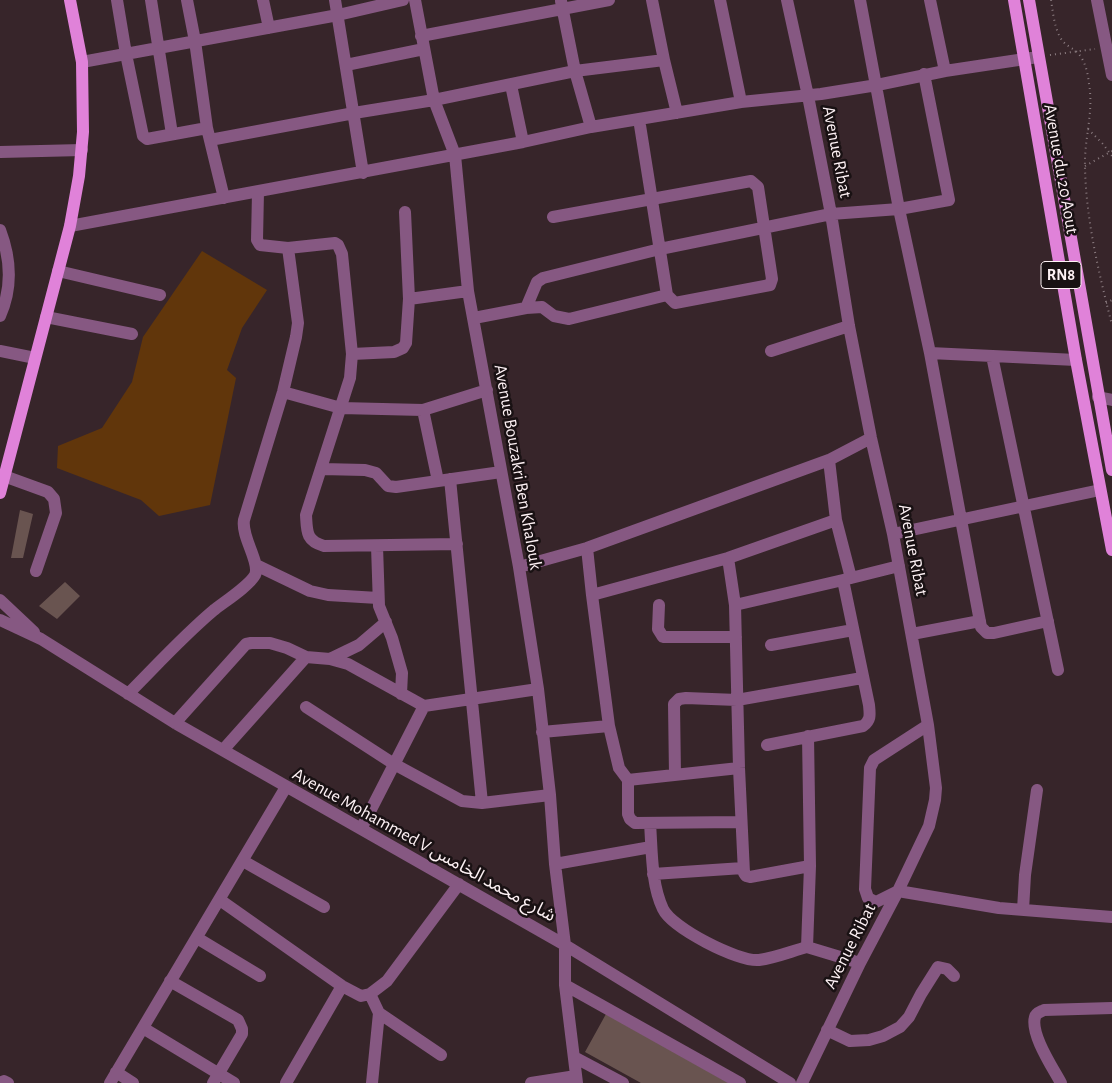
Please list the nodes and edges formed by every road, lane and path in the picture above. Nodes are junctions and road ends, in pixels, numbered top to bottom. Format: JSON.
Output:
{"nodes":[{"id":1,"x":70,"y":0,"type":"edge"},
{"id":2,"x":117,"y":0,"type":"edge"},
{"id":3,"x":151,"y":0,"type":"edge"},
{"id":4,"x":186,"y":0,"type":"edge"},
{"id":5,"x":264,"y":0,"type":"edge"},
{"id":6,"x":335,"y":0,"type":"edge"},
{"id":7,"x":403,"y":0,"type":"edge"},
{"id":8,"x":415,"y":0,"type":"edge"},
{"id":9,"x":609,"y":0,"type":"edge"},
{"id":10,"x":652,"y":0,"type":"edge"},
{"id":11,"x":720,"y":0,"type":"edge"},
{"id":12,"x":787,"y":0,"type":"edge"},
{"id":13,"x":860,"y":0,"type":"edge"},
{"id":14,"x":930,"y":0,"type":"edge"},
{"id":15,"x":1014,"y":0,"type":"edge"},
{"id":16,"x":1029,"y":0,"type":"edge"},
{"id":17,"x":1051,"y":0,"type":"edge"},
{"id":18,"x":1097,"y":0,"type":"edge"},
{"id":19,"x":562,"y":4,"type":"edge"},
{"id":20,"x":338,"y":15,"type":"junction"},
{"id":21,"x":269,"y":28,"type":"junction"},
{"id":22,"x":421,"y":36,"type":"junction"},
{"id":23,"x":195,"y":41,"type":"junction"},
{"id":24,"x":1109,"y":47,"type":"edge"},
{"id":25,"x":159,"y":48,"type":"junction"},
{"id":26,"x":424,"y":49,"type":"junction"},
{"id":27,"x":1077,"y":52,"type":"junction"},
{"id":28,"x":126,"y":54,"type":"junction"},
{"id":29,"x":1038,"y":57,"type":"junction"},
{"id":30,"x":1024,"y":59,"type":"junction"},
{"id":31,"x":664,"y":60,"type":"junction"},
{"id":32,"x":82,"y":62,"type":"junction"},
{"id":33,"x":346,"y":65,"type":"junction"},
{"id":34,"x":575,"y":71,"type":"junction"},
{"id":35,"x":945,"y":71,"type":"junction"},
{"id":36,"x":924,"y":74,"type":"junction"},
{"id":37,"x":1112,"y":75,"type":"edge"},
{"id":38,"x":511,"y":85,"type":"junction"},
{"id":39,"x":877,"y":85,"type":"junction"},
{"id":40,"x":808,"y":96,"type":"junction"},
{"id":41,"x":434,"y":100,"type":"junction"},
{"id":42,"x":742,"y":102,"type":"junction"},
{"id":43,"x":354,"y":113,"type":"junction"},
{"id":44,"x":677,"y":113,"type":"junction"},
{"id":45,"x":639,"y":119,"type":"junction"},
{"id":46,"x":591,"y":127,"type":"junction"},
{"id":47,"x":1088,"y":129,"type":"junction"},
{"id":48,"x":172,"y":134,"type":"junction"},
{"id":49,"x":209,"y":134,"type":"junction"},
{"id":50,"x":523,"y":142,"type":"junction"},
{"id":51,"x":82,"y":150,"type":"junction"},
{"id":52,"x":0,"y":152,"type":"edge"},
{"id":53,"x":1111,"y":152,"type":"edge"},
{"id":54,"x":455,"y":155,"type":"junction"},
{"id":55,"x":1112,"y":156,"type":"edge"},
{"id":56,"x":1085,"y":166,"type":"junction"},
{"id":57,"x":363,"y":173,"type":"junction"},
{"id":58,"x":258,"y":192,"type":"junction"},
{"id":59,"x":224,"y":198,"type":"junction"},
{"id":60,"x":651,"y":199,"type":"junction"},
{"id":61,"x":899,"y":209,"type":"junction"},
{"id":62,"x":405,"y":212,"type":"dead end"},
{"id":63,"x":831,"y":214,"type":"junction"},
{"id":64,"x":553,"y":217,"type":"dead end"},
{"id":65,"x":70,"y":226,"type":"junction"},
{"id":66,"x":765,"y":228,"type":"junction"},
{"id":67,"x":0,"y":230,"type":"edge"},
{"id":68,"x":288,"y":248,"type":"junction"},
{"id":69,"x":660,"y":249,"type":"junction"},
{"id":70,"x":58,"y":271,"type":"junction"},
{"id":71,"x":468,"y":291,"type":"junction"},
{"id":72,"x":160,"y":295,"type":"dead end"},
{"id":73,"x":667,"y":295,"type":"junction"},
{"id":74,"x":409,"y":299,"type":"junction"},
{"id":75,"x":1112,"y":300,"type":"edge"},
{"id":76,"x":1106,"y":303,"type":"junction"},
{"id":77,"x":526,"y":308,"type":"junction"},
{"id":78,"x":0,"y":316,"type":"edge"},
{"id":79,"x":46,"y":317,"type":"junction"},
{"id":80,"x":474,"y":318,"type":"junction"},
{"id":81,"x":1112,"y":325,"type":"edge"},
{"id":82,"x":849,"y":326,"type":"junction"},
{"id":83,"x":132,"y":334,"type":"dead end"},
{"id":84,"x":771,"y":350,"type":"dead end"},
{"id":85,"x":0,"y":351,"type":"edge"},
{"id":86,"x":930,"y":353,"type":"junction"},
{"id":87,"x":352,"y":354,"type":"junction"},
{"id":88,"x":992,"y":356,"type":"junction"},
{"id":89,"x":35,"y":358,"type":"junction"},
{"id":90,"x":1076,"y":360,"type":"junction"},
{"id":91,"x":486,"y":390,"type":"junction"},
{"id":92,"x":283,"y":392,"type":"junction"},
{"id":93,"x":1098,"y":397,"type":"junction"},
{"id":94,"x":1112,"y":400,"type":"edge"},
{"id":95,"x":342,"y":408,"type":"junction"},
{"id":96,"x":423,"y":410,"type":"junction"},
{"id":97,"x":1108,"y":420,"type":"edge"},
{"id":98,"x":871,"y":438,"type":"junction"},
{"id":99,"x":829,"y":460,"type":"junction"},
{"id":100,"x":322,"y":469,"type":"junction"},
{"id":101,"x":1112,"y":470,"type":"edge"},
{"id":102,"x":501,"y":472,"type":"junction"},
{"id":103,"x":4,"y":476,"type":"junction"},
{"id":104,"x":444,"y":480,"type":"junction"},
{"id":105,"x":1100,"y":490,"type":"junction"},
{"id":106,"x":0,"y":493,"type":"edge"},
{"id":107,"x":1023,"y":507,"type":"junction"},
{"id":108,"x":960,"y":519,"type":"junction"},
{"id":109,"x":836,"y":520,"type":"junction"},
{"id":110,"x":893,"y":534,"type":"junction"},
{"id":111,"x":457,"y":544,"type":"junction"},
{"id":112,"x":377,"y":546,"type":"junction"},
{"id":113,"x":587,"y":548,"type":"junction"},
{"id":114,"x":1112,"y":550,"type":"edge"},
{"id":115,"x":728,"y":558,"type":"junction"},
{"id":116,"x":256,"y":565,"type":"junction"},
{"id":117,"x":899,"y":566,"type":"junction"},
{"id":118,"x":519,"y":567,"type":"junction"},
{"id":119,"x":36,"y":571,"type":"dead end"},
{"id":120,"x":847,"y":579,"type":"junction"},
{"id":121,"x":592,"y":595,"type":"junction"},
{"id":122,"x":378,"y":598,"type":"junction"},
{"id":123,"x":0,"y":600,"type":"edge"},
{"id":124,"x":735,"y":605,"type":"junction"},
{"id":125,"x":659,"y":606,"type":"dead end"},
{"id":126,"x":0,"y":620,"type":"edge"},
{"id":127,"x":980,"y":621,"type":"junction"},
{"id":128,"x":1048,"y":621,"type":"junction"},
{"id":129,"x":386,"y":622,"type":"junction"},
{"id":130,"x":853,"y":630,"type":"junction"},
{"id":131,"x":912,"y":634,"type":"junction"},
{"id":132,"x":736,"y":637,"type":"junction"},
{"id":133,"x":41,"y":639,"type":"junction"},
{"id":134,"x":771,"y":644,"type":"dead end"},
{"id":135,"x":306,"y":657,"type":"junction"},
{"id":136,"x":330,"y":660,"type":"junction"},
{"id":137,"x":1058,"y":670,"type":"dead end"},
{"id":138,"x":862,"y":678,"type":"junction"},
{"id":139,"x":538,"y":689,"type":"junction"},
{"id":140,"x":128,"y":694,"type":"junction"},
{"id":141,"x":401,"y":694,"type":"junction"},
{"id":142,"x":472,"y":698,"type":"junction"},
{"id":143,"x":737,"y":700,"type":"junction"},
{"id":144,"x":424,"y":706,"type":"junction"},
{"id":145,"x":306,"y":708,"type":"dead end"},
{"id":146,"x":174,"y":723,"type":"junction"},
{"id":147,"x":928,"y":725,"type":"junction"},
{"id":148,"x":610,"y":726,"type":"junction"},
{"id":149,"x":542,"y":732,"type":"junction"},
{"id":150,"x":808,"y":736,"type":"junction"},
{"id":151,"x":767,"y":745,"type":"dead end"},
{"id":152,"x":223,"y":750,"type":"junction"},
{"id":153,"x":394,"y":764,"type":"junction"},
{"id":154,"x":738,"y":768,"type":"junction"},
{"id":155,"x":675,"y":775,"type":"junction"},
{"id":156,"x":628,"y":780,"type":"junction"},
{"id":157,"x":286,"y":787,"type":"junction"},
{"id":158,"x":1038,"y":790,"type":"dead end"},
{"id":159,"x":550,"y":795,"type":"junction"},
{"id":160,"x":482,"y":803,"type":"junction"},
{"id":161,"x":741,"y":822,"type":"junction"},
{"id":162,"x":650,"y":823,"type":"junction"},
{"id":163,"x":361,"y":829,"type":"junction"},
{"id":164,"x":651,"y":847,"type":"junction"},
{"id":165,"x":243,"y":861,"type":"junction"},
{"id":166,"x":555,"y":864,"type":"junction"},
{"id":167,"x":810,"y":866,"type":"junction"},
{"id":168,"x":743,"y":868,"type":"junction"},
{"id":169,"x":653,"y":874,"type":"junction"},
{"id":170,"x":459,"y":884,"type":"junction"},
{"id":171,"x":898,"y":891,"type":"junction"},
{"id":172,"x":220,"y":900,"type":"junction"},
{"id":173,"x":324,"y":907,"type":"dead end"},
{"id":174,"x":1022,"y":910,"type":"junction"},
{"id":175,"x":1112,"y":917,"type":"edge"},
{"id":176,"x":197,"y":938,"type":"junction"},
{"id":177,"x":565,"y":945,"type":"junction"},
{"id":178,"x":807,"y":947,"type":"junction"},
{"id":179,"x":860,"y":963,"type":"junction"},
{"id":180,"x":260,"y":976,"type":"dead end"},
{"id":181,"x":954,"y":976,"type":"dead end"},
{"id":182,"x":170,"y":982,"type":"junction"},
{"id":183,"x":565,"y":985,"type":"junction"},
{"id":184,"x":342,"y":986,"type":"junction"},
{"id":185,"x":370,"y":994,"type":"junction"},
{"id":186,"x":1112,"y":1008,"type":"edge"},
{"id":187,"x":379,"y":1013,"type":"junction"},
{"id":188,"x":143,"y":1028,"type":"junction"},
{"id":189,"x":827,"y":1030,"type":"junction"},
{"id":190,"x":441,"y":1055,"type":"dead end"},
{"id":191,"x":574,"y":1057,"type":"junction"},
{"id":192,"x":113,"y":1078,"type":"edge"},
{"id":193,"x":216,"y":1078,"type":"edge"},
{"id":194,"x":577,"y":1079,"type":"edge"},
{"id":195,"x":0,"y":1083,"type":"edge"},
{"id":196,"x":8,"y":1083,"type":"edge"},
{"id":197,"x":133,"y":1083,"type":"edge"},
{"id":198,"x":234,"y":1083,"type":"edge"},
{"id":199,"x":286,"y":1083,"type":"edge"},
{"id":200,"x":372,"y":1083,"type":"edge"},
{"id":201,"x":531,"y":1083,"type":"edge"},
{"id":202,"x":622,"y":1083,"type":"edge"},
{"id":203,"x":740,"y":1083,"type":"edge"},
{"id":204,"x":790,"y":1083,"type":"edge"},
{"id":205,"x":802,"y":1083,"type":"edge"},
{"id":206,"x":1061,"y":1083,"type":"edge"}],
"edges":[{"from":1,"to":32,"type":"main road"},
{"from":2,"to":28,"type":"street"},
{"from":3,"to":25,"type":"street"},
{"from":4,"to":23,"type":"street"},
{"from":5,"to":21,"type":"street"},
{"from":6,"to":20,"type":"street"},
{"from":7,"to":20,"type":"street"},
{"from":8,"to":22,"type":"street","name":"Avenue Bouzakri Ben Khalouk"},
{"from":9,"to":19,"type":"street"},
{"from":10,"to":31,"type":"street"},
{"from":11,"to":42,"type":"street"},
{"from":12,"to":40,"type":"street","name":"Avenue Ribat"},
{"from":13,"to":39,"type":"street"},
{"from":14,"to":35,"type":"street"},
{"from":15,"to":30,"type":"main road","name":"Avenue du 20 Aout","number":"RN8"},
{"from":16,"to":29,"type":"main road","name":"Avenue du 20 Aout","number":"RN8"},
{"from":17,"to":27,"type":"path"},
{"from":18,"to":24,"type":"street"},
{"from":19,"to":22,"type":"street"},
{"from":19,"to":34,"type":"street"},
{"from":20,"to":21,"type":"street"},
{"from":20,"to":33,"type":"street"},
{"from":21,"to":23,"type":"street"},
{"from":22,"to":26,"type":"street","name":"Avenue Bouzakri Ben Khalouk"},
{"from":23,"to":25,"type":"street"},
{"from":23,"to":49,"type":"street"},
{"from":24,"to":27,"type":"path"},
{"from":24,"to":37,"type":"street"},
{"from":25,"to":28,"type":"street"},
{"from":25,"to":48,"type":"street"},
{"from":26,"to":33,"type":"street"},
{"from":26,"to":41,"type":"street","name":"Avenue Bouzakri Ben Khalouk"},
{"from":27,"to":29,"type":"path"},
{"from":27,"to":47,"type":"path"},
{"from":28,"to":32,"type":"street"},
{"from":28,"to":48,"type":"street"},
{"from":29,"to":30,"type":"street"},
{"from":29,"to":93,"type":"main road","name":"Avenue du 20 Aout","number":"RN8"},
{"from":30,"to":35,"type":"street"},
{"from":30,"to":90,"type":"main road","name":"Avenue du 20 Aout","number":"RN8"},
{"from":31,"to":34,"type":"street"},
{"from":31,"to":44,"type":"street"},
{"from":32,"to":51,"type":"main road"},
{"from":33,"to":43,"type":"street"},
{"from":34,"to":38,"type":"street"},
{"from":34,"to":46,"type":"street"},
{"from":35,"to":36,"type":"street"},
{"from":36,"to":39,"type":"street"},
{"from":36,"to":61,"type":"street"},
{"from":38,"to":41,"type":"street"},
{"from":38,"to":50,"type":"street"},
{"from":39,"to":40,"type":"street"},
{"from":39,"to":61,"type":"street"},
{"from":40,"to":42,"type":"street"},
{"from":40,"to":63,"type":"street","name":"Avenue Ribat"},
{"from":41,"to":43,"type":"street"},
{"from":41,"to":54,"type":"street","name":"Avenue Bouzakri Ben Khalouk"},
{"from":42,"to":44,"type":"street"},
{"from":43,"to":49,"type":"street"},
{"from":43,"to":57,"type":"street"},
{"from":44,"to":45,"type":"street"},
{"from":45,"to":46,"type":"street"},
{"from":45,"to":60,"type":"street"},
{"from":46,"to":50,"type":"street"},
{"from":47,"to":53,"type":"path"},
{"from":47,"to":56,"type":"path"},
{"from":48,"to":49,"type":"street"},
{"from":49,"to":59,"type":"street"},
{"from":50,"to":54,"type":"street"},
{"from":51,"to":52,"type":"street"},
{"from":51,"to":65,"type":"main road"},
{"from":53,"to":55,"type":"path"},
{"from":53,"to":56,"type":"path"},
{"from":54,"to":57,"type":"street"},
{"from":54,"to":71,"type":"street","name":"Avenue Bouzakri Ben Khalouk"},
{"from":56,"to":76,"type":"path"},
{"from":57,"to":58,"type":"street"},
{"from":58,"to":59,"type":"street"},
{"from":58,"to":68,"type":"street"},
{"from":59,"to":65,"type":"street"},
{"from":60,"to":64,"type":"street"},
{"from":60,"to":66,"type":"street"},
{"from":60,"to":69,"type":"street"},
{"from":61,"to":63,"type":"street"},
{"from":61,"to":86,"type":"street"},
{"from":62,"to":74,"type":"street"},
{"from":63,"to":66,"type":"street"},
{"from":63,"to":82,"type":"street","name":"Avenue Ribat"},
{"from":65,"to":70,"type":"main road"},
{"from":66,"to":69,"type":"street"},
{"from":66,"to":73,"type":"street"},
{"from":67,"to":78,"type":"street"},
{"from":68,"to":87,"type":"street"},
{"from":68,"to":92,"type":"street"},
{"from":69,"to":73,"type":"street"},
{"from":69,"to":77,"type":"street"},
{"from":70,"to":72,"type":"street"},
{"from":70,"to":79,"type":"main road"},
{"from":71,"to":74,"type":"street"},
{"from":71,"to":80,"type":"street","name":"Avenue Bouzakri Ben Khalouk"},
{"from":73,"to":77,"type":"street"},
{"from":74,"to":87,"type":"street"},
{"from":75,"to":76,"type":"path"},
{"from":76,"to":81,"type":"path"},
{"from":77,"to":80,"type":"street"},
{"from":79,"to":83,"type":"street"},
{"from":79,"to":89,"type":"main road"},
{"from":80,"to":91,"type":"street","name":"Avenue Bouzakri Ben Khalouk"},
{"from":82,"to":84,"type":"street"},
{"from":82,"to":98,"type":"street","name":"Avenue Ribat"},
{"from":85,"to":89,"type":"street"},
{"from":86,"to":88,"type":"street"},
{"from":86,"to":108,"type":"street"},
{"from":87,"to":95,"type":"street"},
{"from":88,"to":90,"type":"street"},
{"from":88,"to":107,"type":"street"},
{"from":89,"to":103,"type":"main road"},
{"from":90,"to":105,"type":"main road","name":"Avenue du 20 Aout","number":"RN8"},
{"from":91,"to":96,"type":"street"},
{"from":91,"to":102,"type":"street","name":"Avenue Bouzakri Ben Khalouk"},
{"from":92,"to":95,"type":"street"},
{"from":92,"to":116,"type":"street"},
{"from":93,"to":94,"type":"street"},
{"from":93,"to":97,"type":"main road","name":"Avenue du 20 Aout","number":"RN8"},
{"from":95,"to":96,"type":"street"},
{"from":95,"to":100,"type":"street"},
{"from":96,"to":104,"type":"street"},
{"from":97,"to":101,"type":"main road","name":"Avenue du 20 Aout","number":"RN8"},
{"from":98,"to":99,"type":"street"},
{"from":98,"to":110,"type":"street","name":"Avenue Ribat"},
{"from":99,"to":109,"type":"street"},
{"from":99,"to":113,"type":"street"},
{"from":100,"to":104,"type":"street"},
{"from":100,"to":112,"type":"street"},
{"from":102,"to":104,"type":"street"},
{"from":102,"to":118,"type":"street","name":"Avenue Bouzakri Ben Khalouk"},
{"from":103,"to":106,"type":"main road"},
{"from":103,"to":119,"type":"street"},
{"from":104,"to":111,"type":"street"},
{"from":105,"to":107,"type":"street"},
{"from":105,"to":114,"type":"main road","name":"Avenue du 20 Aout","number":"RN8"},
{"from":107,"to":108,"type":"street"},
{"from":107,"to":128,"type":"street"},
{"from":108,"to":110,"type":"street"},
{"from":108,"to":127,"type":"street"},
{"from":109,"to":115,"type":"street"},
{"from":109,"to":120,"type":"street"},
{"from":110,"to":117,"type":"street","name":"Avenue Ribat"},
{"from":111,"to":112,"type":"street"},
{"from":111,"to":142,"type":"street"},
{"from":112,"to":122,"type":"street"},
{"from":113,"to":118,"type":"street"},
{"from":113,"to":121,"type":"street"},
{"from":115,"to":121,"type":"street"},
{"from":115,"to":124,"type":"street"},
{"from":116,"to":122,"type":"street"},
{"from":116,"to":140,"type":"street"},
{"from":117,"to":120,"type":"street"},
{"from":117,"to":131,"type":"street","name":"Avenue Ribat"},
{"from":118,"to":139,"type":"street","name":"Avenue Bouzakri Ben Khalouk"},
{"from":120,"to":124,"type":"street"},
{"from":120,"to":130,"type":"street"},
{"from":121,"to":148,"type":"street"},
{"from":122,"to":129,"type":"street"},
{"from":123,"to":133,"type":"street"},
{"from":124,"to":132,"type":"street"},
{"from":125,"to":132,"type":"street"},
{"from":126,"to":133,"type":"street"},
{"from":127,"to":128,"type":"street"},
{"from":127,"to":131,"type":"street"},
{"from":128,"to":137,"type":"street"},
{"from":129,"to":136,"type":"street"},
{"from":129,"to":141,"type":"street"},
{"from":130,"to":134,"type":"street"},
{"from":130,"to":138,"type":"street"},
{"from":131,"to":147,"type":"street","name":"Avenue Ribat"},
{"from":132,"to":143,"type":"street"},
{"from":133,"to":140,"type":"street","name":"Avenue Mohammed V شارع محمد الخامس"},
{"from":135,"to":136,"type":"street"},
{"from":135,"to":146,"type":"street"},
{"from":135,"to":152,"type":"street"},
{"from":136,"to":141,"type":"street"},
{"from":138,"to":143,"type":"street"},
{"from":138,"to":150,"type":"street"},
{"from":139,"to":142,"type":"street"},
{"from":139,"to":149,"type":"street","name":"Avenue Bouzakri Ben Khalouk"},
{"from":140,"to":146,"type":"street","name":"Avenue Mohammed V شارع محمد الخامس"},
{"from":141,"to":144,"type":"street"},
{"from":142,"to":144,"type":"street"},
{"from":142,"to":160,"type":"street"},
{"from":143,"to":154,"type":"street"},
{"from":143,"to":155,"type":"street"},
{"from":144,"to":153,"type":"street"},
{"from":145,"to":153,"type":"street"},
{"from":146,"to":152,"type":"street","name":"Avenue Mohammed V شارع محمد الخامس"},
{"from":147,"to":171,"type":"street","name":"Avenue Ribat"},
{"from":147,"to":171,"type":"street"},
{"from":148,"to":149,"type":"street"},
{"from":148,"to":156,"type":"street"},
{"from":149,"to":159,"type":"street","name":"Avenue Bouzakri Ben Khalouk"},
{"from":150,"to":151,"type":"street"},
{"from":150,"to":167,"type":"street"},
{"from":152,"to":157,"type":"street","name":"Avenue Mohammed V شارع محمد الخامس"},
{"from":153,"to":160,"type":"street"},
{"from":153,"to":163,"type":"street"},
{"from":154,"to":155,"type":"street"},
{"from":154,"to":161,"type":"street"},
{"from":155,"to":156,"type":"street"},
{"from":156,"to":162,"type":"street"},
{"from":157,"to":163,"type":"street","name":"Avenue Mohammed V شارع محمد الخامس"},
{"from":157,"to":165,"type":"street"},
{"from":158,"to":174,"type":"street"},
{"from":159,"to":160,"type":"street"},
{"from":159,"to":166,"type":"street","name":"Avenue Bouzakri Ben Khalouk"},
{"from":161,"to":162,"type":"street"},
{"from":161,"to":168,"type":"street"},
{"from":162,"to":164,"type":"street"},
{"from":163,"to":170,"type":"street","name":"Avenue Mohammed V شارع محمد الخامس"},
{"from":164,"to":166,"type":"street"},
{"from":164,"to":169,"type":"street"},
{"from":165,"to":172,"type":"street"},
{"from":165,"to":173,"type":"street"},
{"from":166,"to":177,"type":"street","name":"Avenue Bouzakri Ben Khalouk"},
{"from":167,"to":168,"type":"street"},
{"from":167,"to":178,"type":"street"},
{"from":168,"to":169,"type":"street"},
{"from":169,"to":178,"type":"street"},
{"from":170,"to":177,"type":"street","name":"Avenue Mohammed V شارع محمد الخامس"},
{"from":170,"to":185,"type":"street"},
{"from":171,"to":174,"type":"street"},
{"from":171,"to":179,"type":"street","name":"Avenue Ribat"},
{"from":172,"to":176,"type":"street"},
{"from":172,"to":184,"type":"street"},
{"from":174,"to":175,"type":"street"},
{"from":176,"to":180,"type":"street"},
{"from":176,"to":182,"type":"street"},
{"from":177,"to":183,"type":"street","name":"Avenue Bouzakri Ben Khalouk"},
{"from":177,"to":204,"type":"street","name":"Avenue Mohammed V شارع محمد الخامس"},
{"from":178,"to":179,"type":"street"},
{"from":179,"to":189,"type":"street","name":"Avenue Ribat"},
{"from":181,"to":189,"type":"street"},
{"from":182,"to":188,"type":"street"},
{"from":182,"to":193,"type":"street"},
{"from":183,"to":191,"type":"street","name":"Avenue Bouzakri Ben Khalouk"},
{"from":183,"to":203,"type":"street"},
{"from":184,"to":185,"type":"street"},
{"from":184,"to":199,"type":"street"},
{"from":185,"to":187,"type":"street"},
{"from":186,"to":206,"type":"street"},
{"from":187,"to":190,"type":"street"},
{"from":187,"to":200,"type":"street"},
{"from":188,"to":192,"type":"street"},
{"from":188,"to":193,"type":"street"},
{"from":189,"to":205,"type":"street","name":"Avenue Ribat"},
{"from":191,"to":194,"type":"street","name":"Avenue Bouzakri Ben Khalouk"},
{"from":191,"to":202,"type":"street"},
{"from":192,"to":197,"type":"street"},
{"from":193,"to":198,"type":"street"},
{"from":194,"to":201,"type":"street"},
{"from":195,"to":196,"type":"street"}]}
